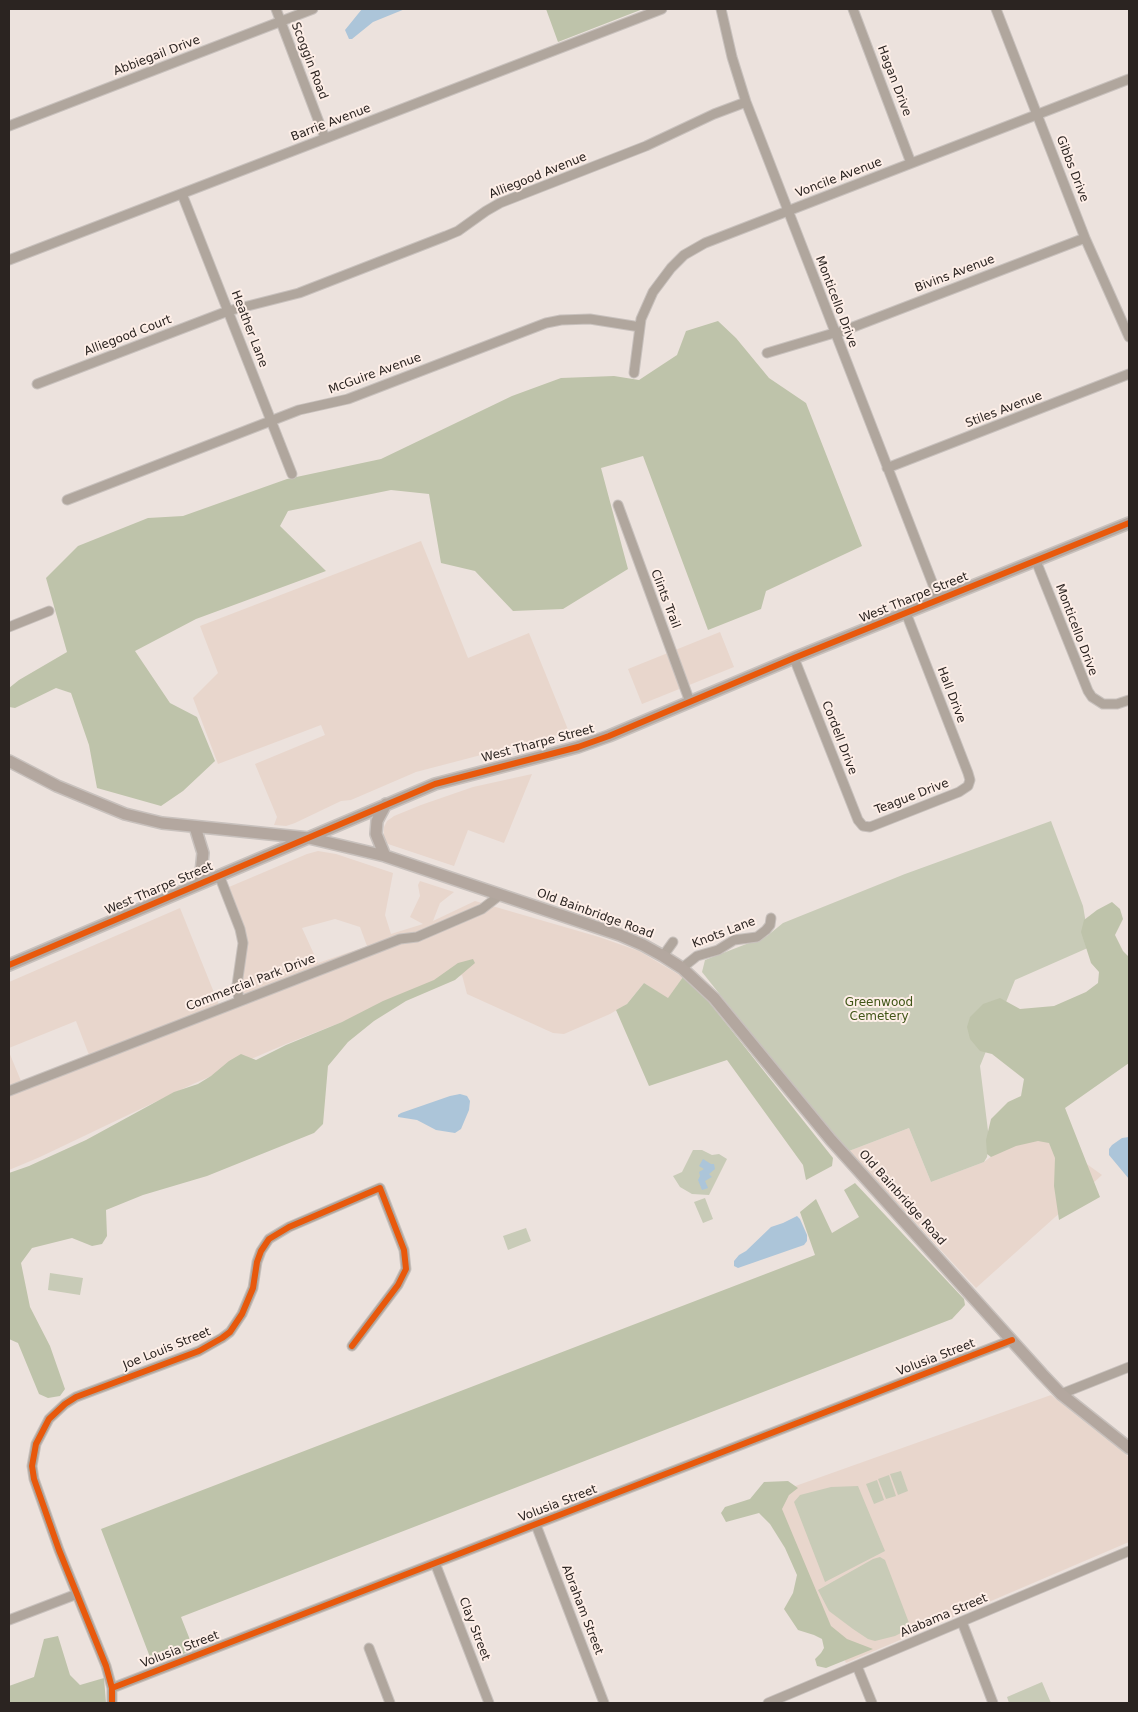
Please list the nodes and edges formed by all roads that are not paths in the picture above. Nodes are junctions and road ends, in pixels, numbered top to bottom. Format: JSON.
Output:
{"nodes":[{"id":1,"x":276,"y":9,"type":"edge"},
{"id":2,"x":313,"y":9,"type":"edge"},
{"id":3,"x":662,"y":9,"type":"edge"},
{"id":4,"x":721,"y":9,"type":"edge"},
{"id":5,"x":853,"y":9,"type":"edge"},
{"id":6,"x":996,"y":9,"type":"edge"},
{"id":7,"x":281,"y":22,"type":"junction"},
{"id":8,"x":1129,"y":79,"type":"edge"},
{"id":9,"x":746,"y":102,"type":"junction"},
{"id":10,"x":1037,"y":114,"type":"junction"},
{"id":11,"x":9,"y":126,"type":"edge"},
{"id":12,"x":325,"y":138,"type":"junction"},
{"id":13,"x":911,"y":163,"type":"junction"},
{"id":14,"x":182,"y":194,"type":"junction"},
{"id":15,"x":788,"y":211,"type":"junction"},
{"id":16,"x":1085,"y":238,"type":"junction"},
{"id":17,"x":9,"y":260,"type":"edge"},
{"id":18,"x":228,"y":310,"type":"junction"},
{"id":19,"x":640,"y":327,"type":"junction"},
{"id":20,"x":835,"y":333,"type":"junction"},
{"id":21,"x":1129,"y":337,"type":"edge"},
{"id":22,"x":767,"y":353,"type":"dead end"},
{"id":23,"x":634,"y":373,"type":"dead end"},
{"id":24,"x":1129,"y":374,"type":"edge"},
{"id":25,"x":37,"y":384,"type":"dead end"},
{"id":26,"x":272,"y":421,"type":"junction"},
{"id":27,"x":887,"y":468,"type":"junction"},
{"id":28,"x":292,"y":474,"type":"dead end"},
{"id":29,"x":67,"y":500,"type":"dead end"},
{"id":30,"x":618,"y":505,"type":"dead end"},
{"id":31,"x":1129,"y":523,"type":"edge"},
{"id":32,"x":1036,"y":561,"type":"junction"},
{"id":33,"x":939,"y":600,"type":"junction"},
{"id":34,"x":49,"y":611,"type":"dead end"},
{"id":35,"x":906,"y":613,"type":"junction"},
{"id":36,"x":9,"y":627,"type":"edge"},
{"id":37,"x":794,"y":658,"type":"junction"},
{"id":38,"x":1129,"y":700,"type":"edge"},
{"id":39,"x":690,"y":702,"type":"junction"},
{"id":40,"x":9,"y":761,"type":"edge"},
{"id":41,"x":968,"y":786,"type":"joint"},
{"id":42,"x":386,"y":804,"type":"junction"},
{"id":43,"x":863,"y":826,"type":"joint"},
{"id":44,"x":195,"y":827,"type":"junction"},
{"id":45,"x":309,"y":838,"type":"junction"},
{"id":46,"x":385,"y":856,"type":"junction"},
{"id":47,"x":219,"y":875,"type":"junction"},
{"id":48,"x":200,"y":883,"type":"junction"},
{"id":49,"x":500,"y":894,"type":"junction"},
{"id":50,"x":770,"y":918,"type":"dead end"},
{"id":51,"x":673,"y":942,"type":"dead end"},
{"id":52,"x":663,"y":956,"type":"junction"},
{"id":53,"x":9,"y":965,"type":"edge"},
{"id":54,"x":682,"y":968,"type":"junction"},
{"id":55,"x":239,"y":1001,"type":"junction"},
{"id":56,"x":9,"y":1091,"type":"edge"},
{"id":57,"x":1012,"y":1340,"type":"junction"},
{"id":58,"x":352,"y":1346,"type":"dead end"},
{"id":59,"x":1129,"y":1367,"type":"edge"},
{"id":60,"x":1061,"y":1394,"type":"junction"},
{"id":61,"x":1129,"y":1448,"type":"edge"},
{"id":62,"x":536,"y":1525,"type":"junction"},
{"id":63,"x":1129,"y":1551,"type":"edge"},
{"id":64,"x":434,"y":1563,"type":"junction"},
{"id":65,"x":77,"y":1594,"type":"junction"},
{"id":66,"x":9,"y":1620,"type":"edge"},
{"id":67,"x":962,"y":1622,"type":"junction"},
{"id":68,"x":368,"y":1648,"type":"dead end"},
{"id":69,"x":858,"y":1666,"type":"junction"},
{"id":70,"x":112,"y":1688,"type":"junction"},
{"id":71,"x":112,"y":1703,"type":"edge"},
{"id":72,"x":390,"y":1703,"type":"edge"},
{"id":73,"x":489,"y":1703,"type":"edge"},
{"id":74,"x":604,"y":1703,"type":"edge"},
{"id":75,"x":768,"y":1703,"type":"edge"},
{"id":76,"x":872,"y":1703,"type":"edge"},
{"id":77,"x":993,"y":1703,"type":"edge"}],
"edges":[{"from":1,"to":7,"type":"street","name":"Scoggin Road"},
{"from":2,"to":7,"type":"street","name":"Abbiegail Drive"},
{"from":3,"to":12,"type":"street","name":"Barrie Avenue"},
{"from":4,"to":9,"type":"street","name":"Monticello Drive"},
{"from":5,"to":13,"type":"street","name":"Hagan Drive"},
{"from":6,"to":10,"type":"street","name":"Gibbs Drive"},
{"from":7,"to":11,"type":"street","name":"Abbiegail Drive"},
{"from":7,"to":12,"type":"street","name":"Scoggin Road"},
{"from":8,"to":10,"type":"street","name":"Voncile Avenue"},
{"from":9,"to":15,"type":"street","name":"Monticello Drive"},
{"from":9,"to":18,"type":"street","name":"Alliegood Avenue"},
{"from":10,"to":13,"type":"street","name":"Voncile Avenue"},
{"from":10,"to":16,"type":"street","name":"Gibbs Drive"},
{"from":12,"to":14,"type":"street","name":"Barrie Avenue"},
{"from":13,"to":15,"type":"street","name":"Voncile Avenue"},
{"from":14,"to":17,"type":"street","name":"Barrie Avenue"},
{"from":14,"to":18,"type":"street","name":"Heather Lane"},
{"from":15,"to":19,"type":"street","name":"Voncile Avenue"},
{"from":15,"to":20,"type":"street","name":"Monticello Drive"},
{"from":16,"to":20,"type":"street","name":"Bivins Avenue"},
{"from":16,"to":21,"type":"street","name":"Gibbs Drive"},
{"from":18,"to":25,"type":"street","name":"Alliegood Court"},
{"from":18,"to":26,"type":"street","name":"Heather Lane"},
{"from":19,"to":23,"type":"street","name":"Voncile Avenue"},
{"from":19,"to":26,"type":"street","name":"McGuire Avenue"},
{"from":20,"to":22,"type":"street","name":"Bivins Avenue"},
{"from":20,"to":27,"type":"street","name":"Monticello Drive"},
{"from":24,"to":27,"type":"street","name":"Stiles Avenue"},
{"from":26,"to":28,"type":"street","name":"Heather Lane"},
{"from":26,"to":29,"type":"street","name":"McGuire Avenue"},
{"from":27,"to":33,"type":"street","name":"Monticello Drive"},
{"from":30,"to":39,"type":"street","name":"Clints Trail"},
{"from":31,"to":32,"type":"main road","name":"West Tharpe Street"},
{"from":32,"to":33,"type":"main road","name":"West Tharpe Street"},
{"from":32,"to":38,"type":"street","name":"Monticello Drive"},
{"from":33,"to":35,"type":"main road","name":"West Tharpe Street"},
{"from":34,"to":36,"type":"street"},
{"from":35,"to":37,"type":"main road","name":"West Tharpe Street"},
{"from":35,"to":41,"type":"street","name":"Hall Drive"},
{"from":37,"to":39,"type":"main road","name":"West Tharpe Street"},
{"from":37,"to":43,"type":"street","name":"Cordell Drive"},
{"from":39,"to":42,"type":"main road","name":"West Tharpe Street"},
{"from":40,"to":44,"type":"main road","name":"Old Bainbridge Road"},
{"from":41,"to":43,"type":"street","name":"Teague Drive"},
{"from":42,"to":45,"type":"main road","name":"West Tharpe Street"},
{"from":42,"to":46,"type":"main road"},
{"from":44,"to":45,"type":"main road","name":"Old Bainbridge Road"},
{"from":44,"to":48,"type":"main road"},
{"from":45,"to":46,"type":"main road","name":"Old Bainbridge Road"},
{"from":45,"to":47,"type":"main road","name":"West Tharpe Street"},
{"from":46,"to":49,"type":"main road","name":"Old Bainbridge Road"},
{"from":47,"to":48,"type":"main road","name":"West Tharpe Street"},
{"from":47,"to":55,"type":"street"},
{"from":48,"to":53,"type":"main road","name":"West Tharpe Street"},
{"from":49,"to":52,"type":"main road","name":"Old Bainbridge Road"},
{"from":49,"to":55,"type":"street","name":"Commercial Park Drive"},
{"from":50,"to":54,"type":"street","name":"Knots Lane"},
{"from":51,"to":52,"type":"street"},
{"from":52,"to":54,"type":"main road","name":"Old Bainbridge Road"},
{"from":54,"to":57,"type":"main road","name":"Old Bainbridge Road"},
{"from":55,"to":56,"type":"street","name":"Commercial Park Drive"},
{"from":57,"to":60,"type":"main road","name":"Old Bainbridge Road"},
{"from":57,"to":62,"type":"street","name":"Volusia Street"},
{"from":58,"to":65,"type":"street","name":"Joe Louis Street"},
{"from":59,"to":60,"type":"street"},
{"from":60,"to":61,"type":"main road","name":"Old Bainbridge Road"},
{"from":62,"to":64,"type":"street","name":"Volusia Street"},
{"from":62,"to":74,"type":"street","name":"Abraham Street"},
{"from":63,"to":67,"type":"street","name":"Alabama Street"},
{"from":64,"to":70,"type":"street","name":"Volusia Street"},
{"from":64,"to":73,"type":"street","name":"Clay Street"},
{"from":65,"to":66,"type":"street"},
{"from":65,"to":70,"type":"street","name":"Joe Louis Street"},
{"from":67,"to":69,"type":"street","name":"Alabama Street"},
{"from":67,"to":77,"type":"street"},
{"from":68,"to":72,"type":"street"},
{"from":69,"to":75,"type":"street","name":"Alabama Street"},
{"from":69,"to":76,"type":"street"},
{"from":70,"to":71,"type":"street","name":"Joe Louis Street"}]}
